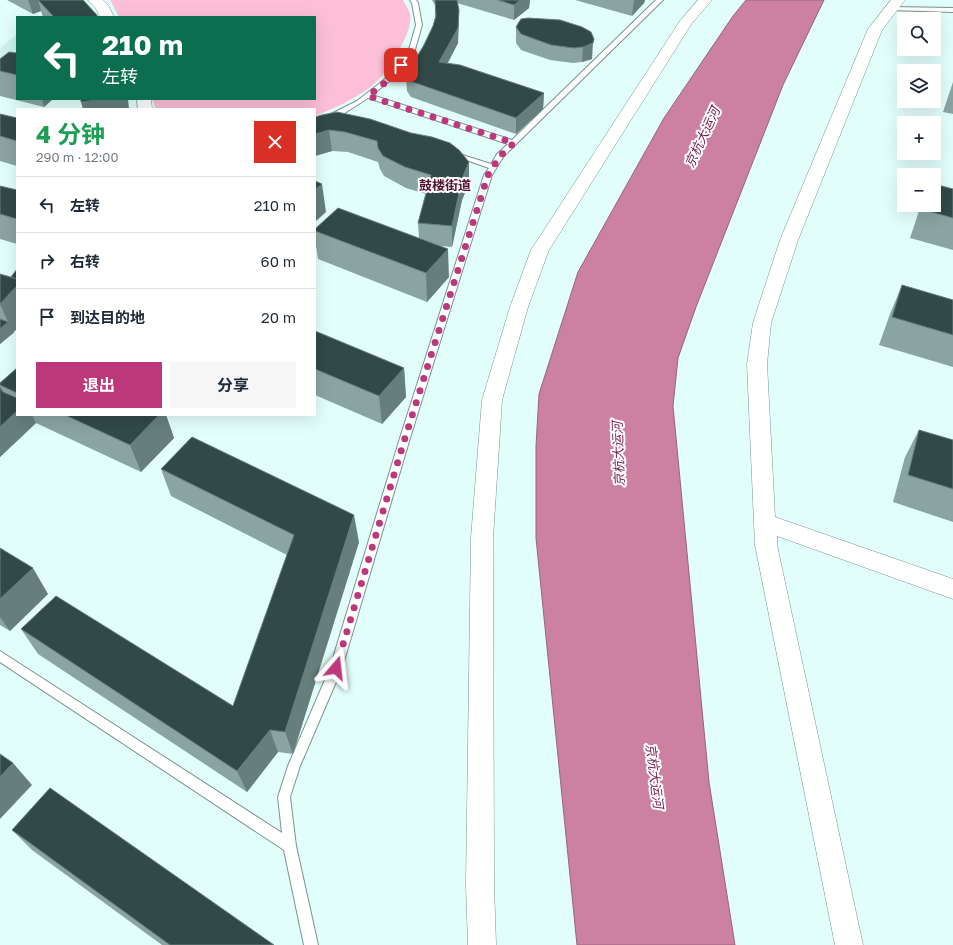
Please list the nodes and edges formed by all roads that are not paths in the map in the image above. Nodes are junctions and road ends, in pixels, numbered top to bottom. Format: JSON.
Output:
{"nodes":[{"id":1,"x":96,"y":0,"type":"edge"},
{"id":2,"x":413,"y":0,"type":"edge"},
{"id":3,"x":660,"y":0,"type":"edge"},
{"id":4,"x":705,"y":0,"type":"edge"},
{"id":5,"x":894,"y":5,"type":"edge"},
{"id":6,"x":953,"y":10,"type":"edge"},
{"id":7,"x":106,"y":16,"type":"edge"},
{"id":8,"x":368,"y":96,"type":"junction"},
{"id":9,"x":316,"y":123,"type":"edge"},
{"id":10,"x":514,"y":143,"type":"junction"},
{"id":11,"x":448,"y":152,"type":"edge"},
{"id":12,"x":493,"y":166,"type":"junction"},
{"id":13,"x":764,"y":522,"type":"junction"},
{"id":14,"x":953,"y":589,"type":"edge"},
{"id":15,"x":0,"y":656,"type":"edge"},
{"id":16,"x":290,"y":846,"type":"junction"},
{"id":17,"x":311,"y":945,"type":"edge"},
{"id":18,"x":482,"y":945,"type":"edge"},
{"id":19,"x":849,"y":945,"type":"edge"}],
"edges":[{"from":1,"to":7,"type":"street"},
{"from":2,"to":8,"type":"lane"},
{"from":3,"to":10,"type":"lane"},
{"from":4,"to":18,"type":"street"},
{"from":5,"to":6,"type":"lane"},
{"from":5,"to":13,"type":"street"},
{"from":8,"to":9,"type":"lane"},
{"from":8,"to":10,"type":"lane"},
{"from":10,"to":12,"type":"lane"},
{"from":11,"to":12,"type":"lane"},
{"from":12,"to":16,"type":"lane"},
{"from":13,"to":14,"type":"street"},
{"from":13,"to":19,"type":"street"},
{"from":15,"to":16,"type":"lane"},
{"from":16,"to":17,"type":"lane"}]}
